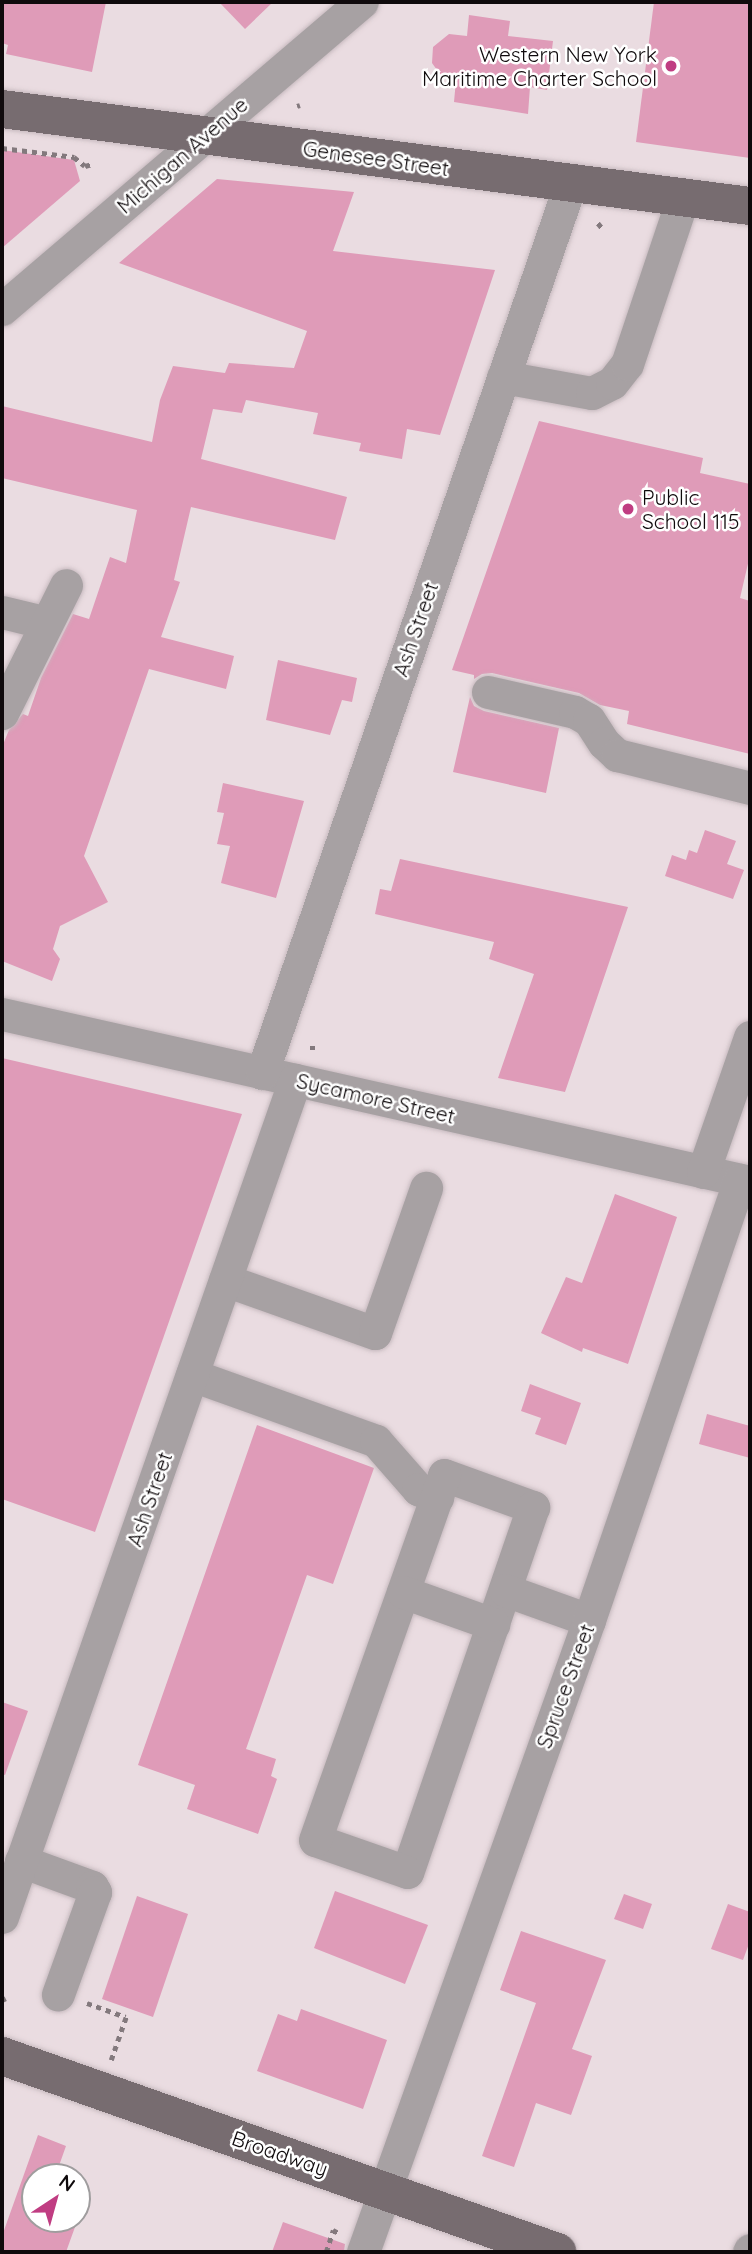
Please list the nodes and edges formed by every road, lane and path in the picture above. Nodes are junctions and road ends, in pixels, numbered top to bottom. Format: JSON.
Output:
{"nodes":[{"id":1,"x":362,"y":2,"type":"edge"},
{"id":2,"x":2,"y":109,"type":"edge"},
{"id":3,"x":204,"y":136,"type":"junction"},
{"id":4,"x":2,"y":148,"type":"edge"},
{"id":5,"x":92,"y":164,"type":"dead end"},
{"id":6,"x":570,"y":185,"type":"junction"},
{"id":7,"x":683,"y":198,"type":"junction"},
{"id":8,"x":750,"y":206,"type":"edge"},
{"id":9,"x":598,"y":223,"type":"dead end"},
{"id":10,"x":603,"y":229,"type":"dead end"},
{"id":11,"x":2,"y":309,"type":"edge"},
{"id":12,"x":503,"y":377,"type":"junction"},
{"id":13,"x":66,"y":585,"type":"dead end"},
{"id":14,"x":2,"y":612,"type":"edge"},
{"id":15,"x":47,"y":623,"type":"junction"},
{"id":16,"x":2,"y":652,"type":"edge"},
{"id":17,"x":17,"y":682,"type":"junction"},
{"id":18,"x":488,"y":692,"type":"dead end"},
{"id":19,"x":2,"y":713,"type":"edge"},
{"id":20,"x":750,"y":789,"type":"edge"},
{"id":21,"x":2,"y":1014,"type":"edge"},
{"id":22,"x":750,"y":1037,"type":"edge"},
{"id":23,"x":262,"y":1073,"type":"junction"},
{"id":24,"x":295,"y":1080,"type":"junction"},
{"id":25,"x":703,"y":1172,"type":"junction"},
{"id":26,"x":745,"y":1181,"type":"edge"},
{"id":27,"x":426,"y":1188,"type":"dead end"},
{"id":28,"x":225,"y":1280,"type":"junction"},
{"id":29,"x":192,"y":1375,"type":"junction"},
{"id":30,"x":437,"y":1497,"type":"junction"},
{"id":31,"x":505,"y":1590,"type":"junction"},
{"id":32,"x":404,"y":1591,"type":"junction"},
{"id":33,"x":589,"y":1620,"type":"junction"},
{"id":34,"x":493,"y":1624,"type":"junction"},
{"id":35,"x":21,"y":1861,"type":"junction"},
{"id":36,"x":2,"y":1917,"type":"edge"},
{"id":37,"x":58,"y":1994,"type":"dead end"},
{"id":38,"x":94,"y":2005,"type":"dead end"},
{"id":39,"x":114,"y":2052,"type":"dead end"},
{"id":40,"x":2,"y":2056,"type":"edge"},
{"id":41,"x":386,"y":2190,"type":"junction"},
{"id":42,"x":333,"y":2230,"type":"dead end"},
{"id":43,"x":326,"y":2252,"type":"edge"},
{"id":44,"x":363,"y":2252,"type":"edge"},
{"id":45,"x":557,"y":2252,"type":"edge"}],
"edges":[{"from":1,"to":3,"type":"street","name":"Michigan Avenue"},
{"from":2,"to":3,"type":"main road","name":"Genesee Street"},
{"from":3,"to":6,"type":"main road","name":"Genesee Street"},
{"from":3,"to":11,"type":"street","name":"Michigan Avenue"},
{"from":4,"to":5,"type":"path"},
{"from":6,"to":7,"type":"main road","name":"Genesee Street"},
{"from":6,"to":12,"type":"street","name":"Ash Street"},
{"from":7,"to":8,"type":"main road","name":"Genesee Street"},
{"from":7,"to":12,"type":"street"},
{"from":9,"to":10,"type":"path"},
{"from":12,"to":23,"type":"street","name":"Ash Street"},
{"from":13,"to":15,"type":"street"},
{"from":14,"to":15,"type":"street"},
{"from":15,"to":17,"type":"street"},
{"from":16,"to":17,"type":"street"},
{"from":17,"to":19,"type":"street"},
{"from":18,"to":20,"type":"street"},
{"from":21,"to":23,"type":"street","name":"Sycamore Street"},
{"from":22,"to":25,"type":"street"},
{"from":23,"to":24,"type":"street","name":"Sycamore Street"},
{"from":24,"to":25,"type":"street","name":"Sycamore Street"},
{"from":24,"to":28,"type":"street","name":"Ash Street"},
{"from":25,"to":26,"type":"street","name":"Sycamore Street"},
{"from":26,"to":33,"type":"street","name":"Spruce Street"},
{"from":27,"to":28,"type":"street"},
{"from":28,"to":29,"type":"street","name":"Ash Street"},
{"from":29,"to":30,"type":"street"},
{"from":29,"to":35,"type":"street","name":"Ash Street"},
{"from":30,"to":31,"type":"street"},
{"from":30,"to":32,"type":"street"},
{"from":31,"to":33,"type":"street"},
{"from":31,"to":34,"type":"street"},
{"from":32,"to":34,"type":"street"},
{"from":32,"to":34,"type":"street"},
{"from":33,"to":41,"type":"street","name":"Spruce Street"},
{"from":35,"to":36,"type":"street","name":"Ash Street"},
{"from":35,"to":37,"type":"street"},
{"from":38,"to":39,"type":"path"},
{"from":40,"to":41,"type":"main road","name":"Broadway"},
{"from":41,"to":44,"type":"street","name":"Spruce Street"},
{"from":41,"to":45,"type":"main road","name":"Broadway"},
{"from":42,"to":43,"type":"path"}]}
